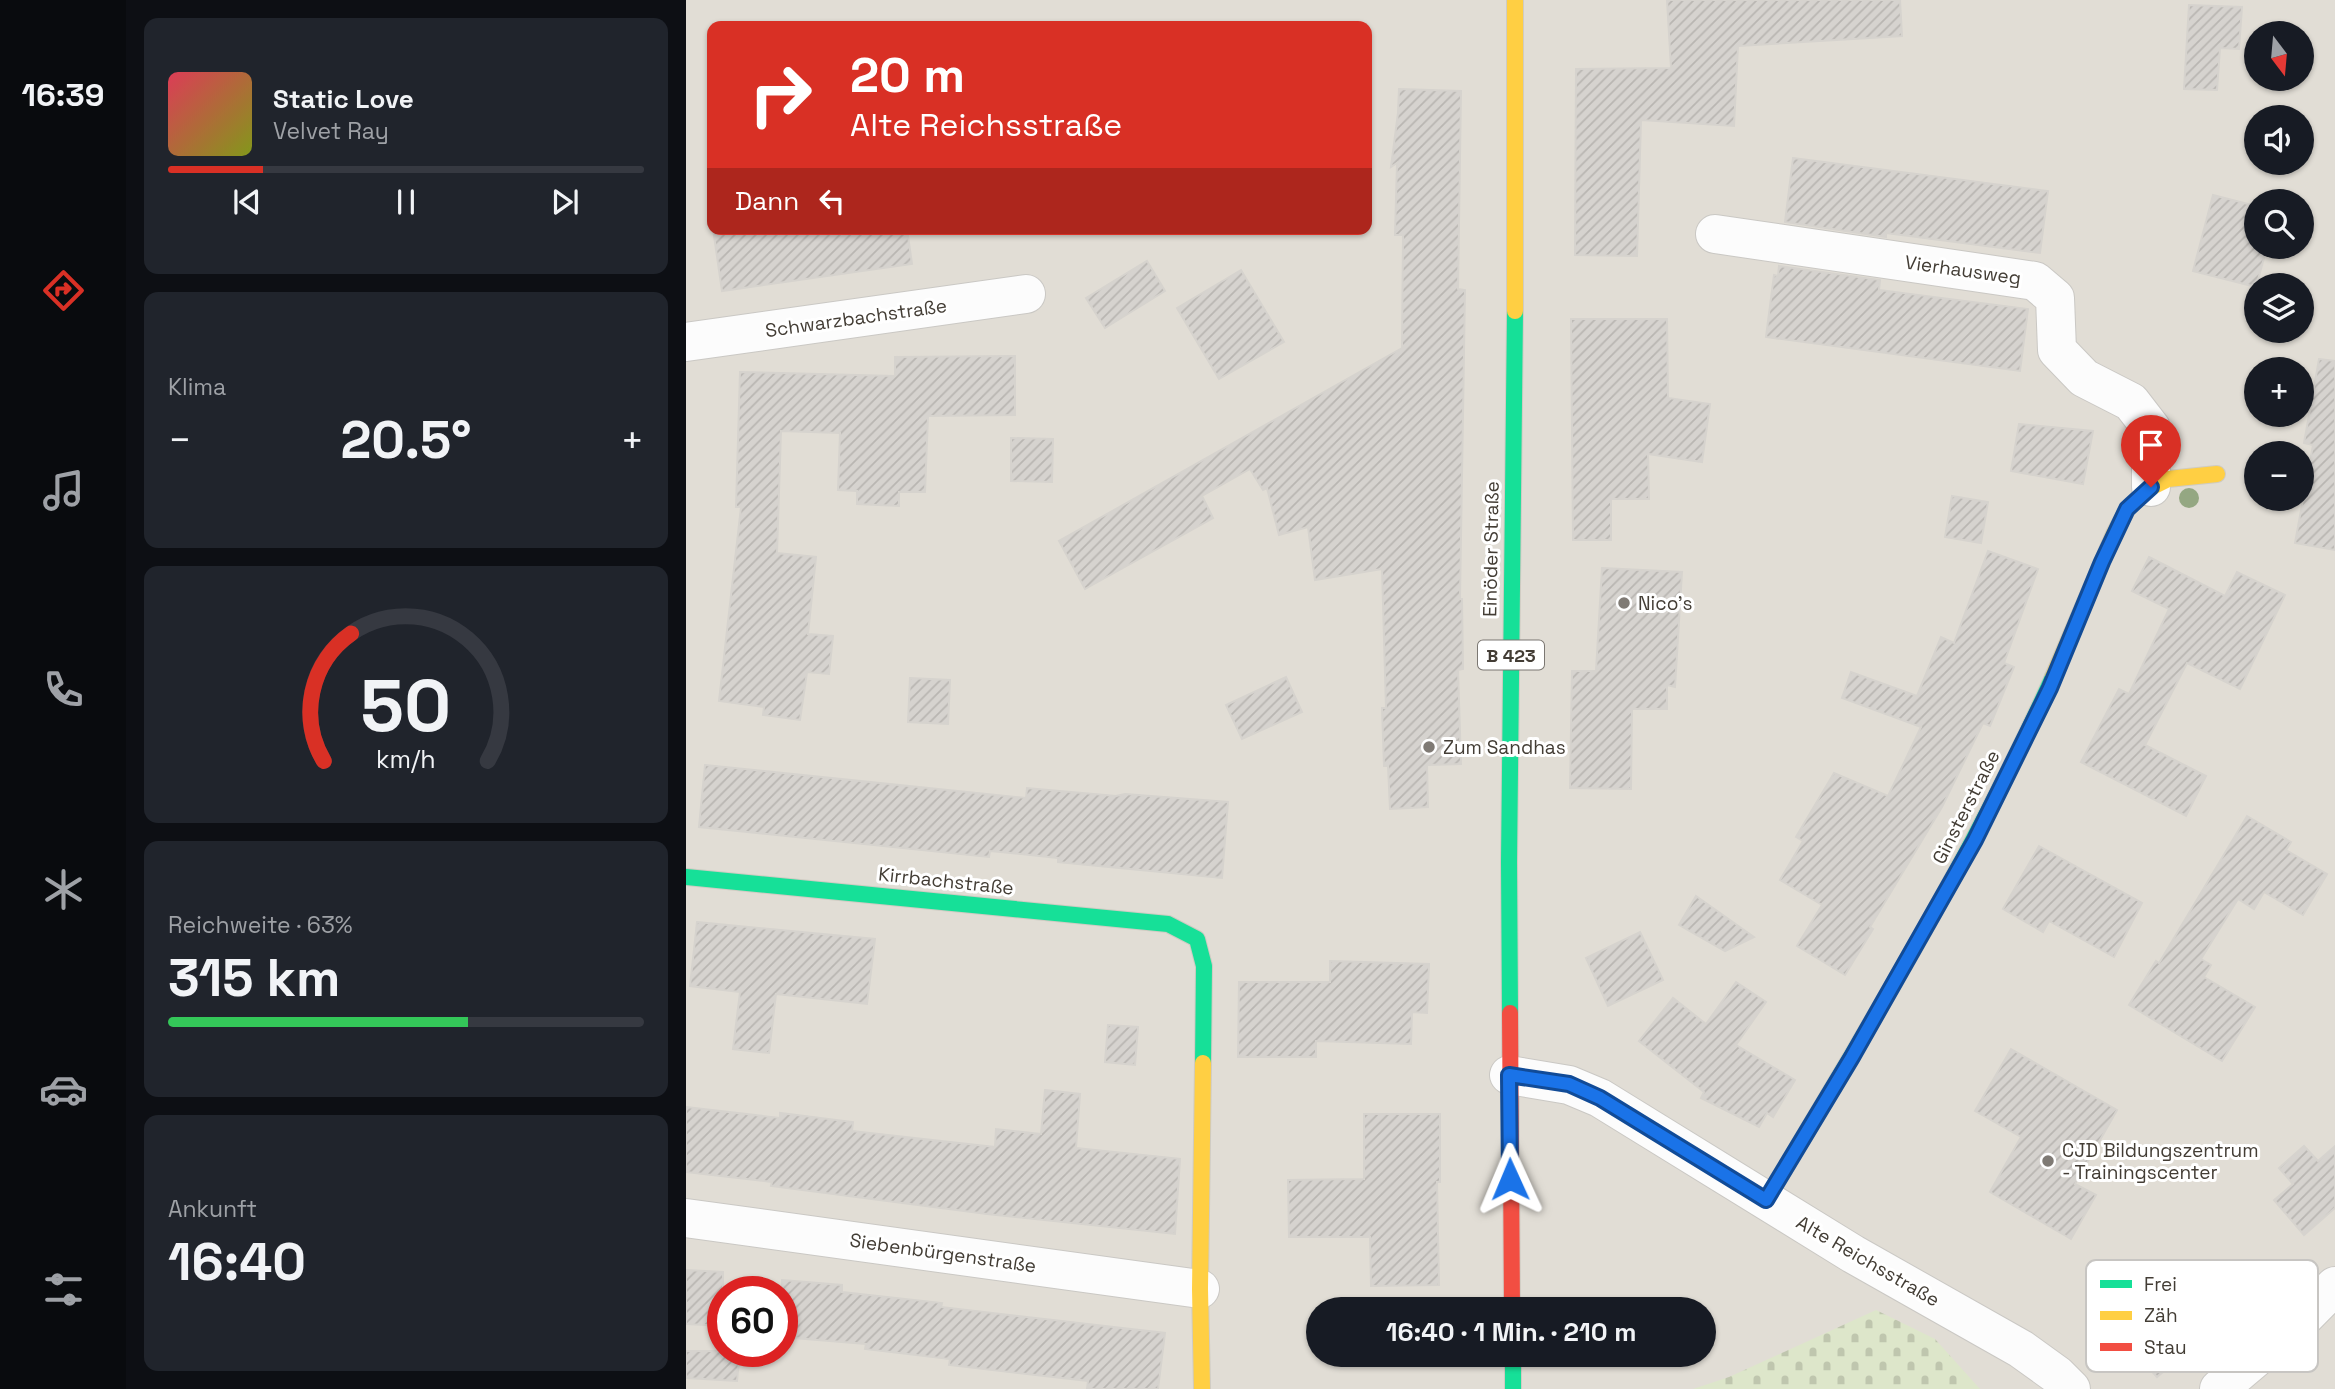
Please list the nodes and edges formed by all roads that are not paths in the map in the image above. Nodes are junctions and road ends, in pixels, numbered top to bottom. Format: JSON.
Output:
{"nodes":[{"id":1,"x":1515,"y":0,"type":"edge"},
{"id":2,"x":1715,"y":234,"type":"dead end"},
{"id":3,"x":1026,"y":294,"type":"dead end"},
{"id":4,"x":686,"y":342,"type":"edge"},
{"id":5,"x":2217,"y":474,"type":"dead end"},
{"id":6,"x":2151,"y":487,"type":"junction"},
{"id":7,"x":686,"y":877,"type":"edge"},
{"id":8,"x":1509,"y":1075,"type":"junction"},
{"id":9,"x":1766,"y":1200,"type":"junction"},
{"id":10,"x":686,"y":1218,"type":"edge"},
{"id":11,"x":2335,"y":1286,"type":"edge"},
{"id":12,"x":1200,"y":1289,"type":"junction"},
{"id":13,"x":1512,"y":1297,"type":"edge"},
{"id":14,"x":2318,"y":1303,"type":"edge"},
{"id":15,"x":1513,"y":1367,"type":"edge"},
{"id":16,"x":2239,"y":1372,"type":"edge"},
{"id":17,"x":1202,"y":1389,"type":"edge"},
{"id":18,"x":1513,"y":1389,"type":"edge"},
{"id":19,"x":2071,"y":1389,"type":"edge"},
{"id":20,"x":2219,"y":1389,"type":"edge"}],
"edges":[{"from":1,"to":8,"type":"street","name":"Einöder Straße","number":"B 423"},
{"from":2,"to":6,"type":"street","name":"Vierhausweg"},
{"from":3,"to":4,"type":"street","name":"Schwarzbachstraße"},
{"from":5,"to":6,"type":"street","name":"Ginsterstraße"},
{"from":6,"to":9,"type":"street","name":"Ginsterstraße"},
{"from":7,"to":12,"type":"street","name":"Kirrbachstraße"},
{"from":8,"to":9,"type":"street","name":"Alte Reichsstraße"},
{"from":8,"to":13,"type":"street","name":"Einöder Straße","number":"B 423"},
{"from":9,"to":19,"type":"street","name":"Alte Reichsstraße"},
{"from":10,"to":12,"type":"street","name":"Siebenbürgenstraße"},
{"from":11,"to":14,"type":"street"},
{"from":12,"to":17,"type":"street"},
{"from":15,"to":18,"type":"street"},
{"from":16,"to":20,"type":"street"}]}
